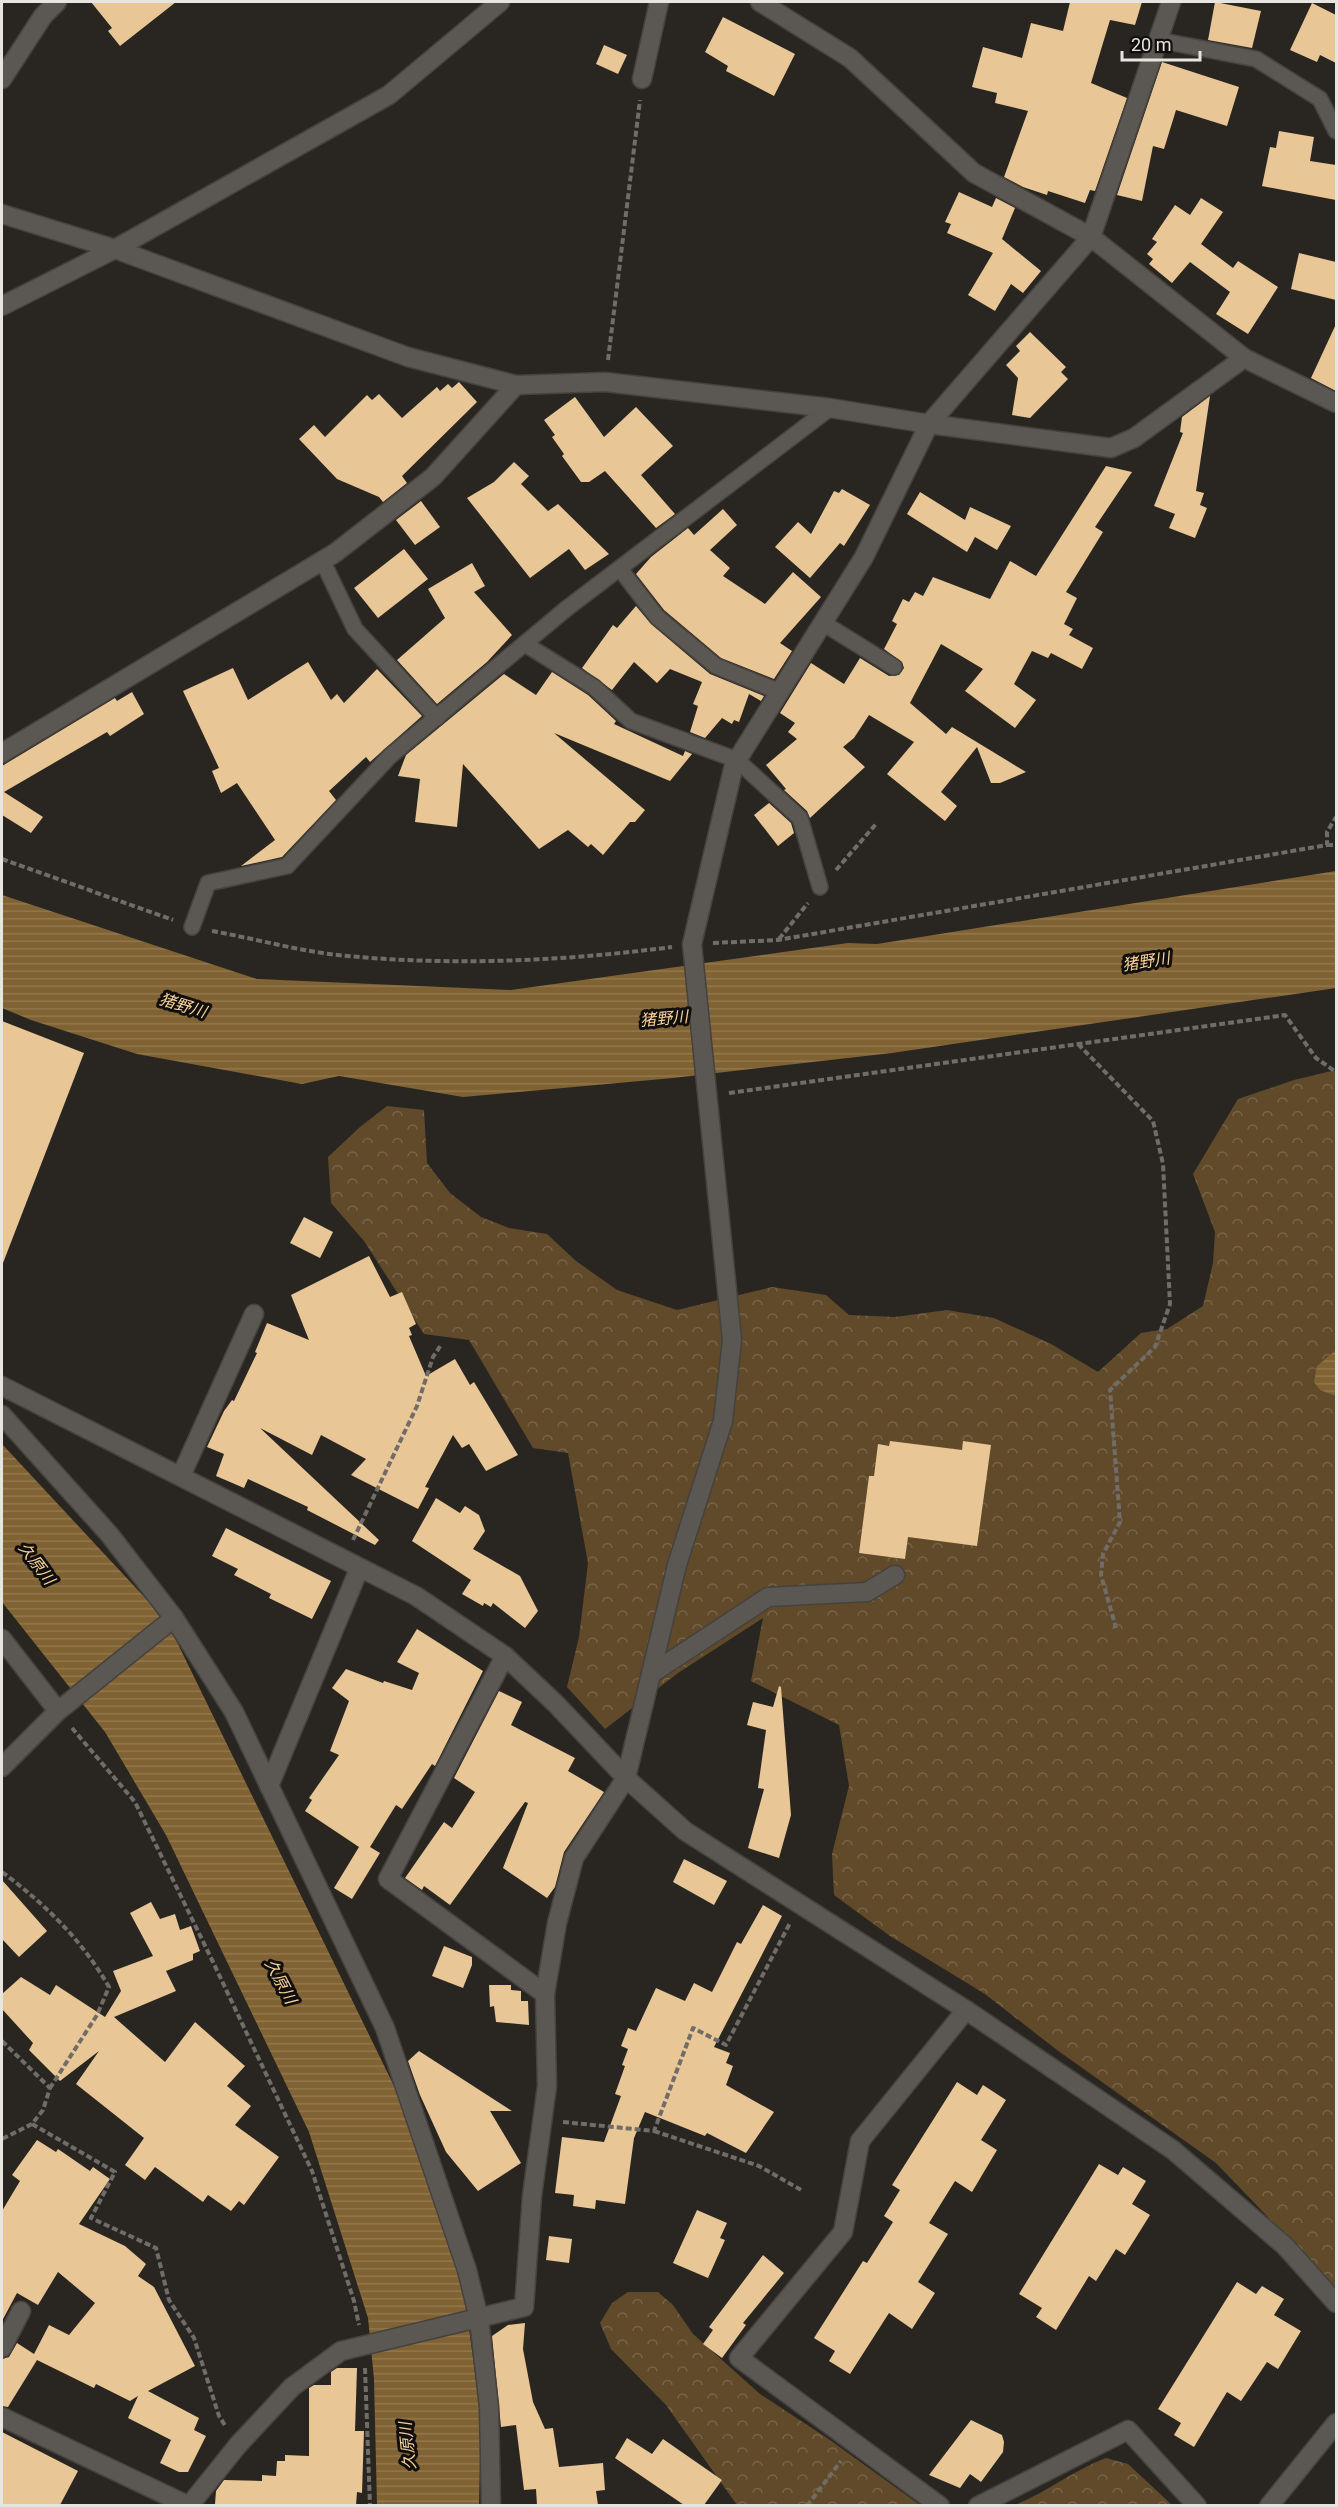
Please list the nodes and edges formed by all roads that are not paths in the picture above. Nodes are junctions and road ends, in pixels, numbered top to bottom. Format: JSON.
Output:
{"nodes":[{"id":1,"x":57,"y":2,"type":"edge"},
{"id":2,"x":500,"y":2,"type":"edge"},
{"id":3,"x":659,"y":2,"type":"edge"},
{"id":4,"x":760,"y":2,"type":"edge"},
{"id":5,"x":1172,"y":2,"type":"edge"},
{"id":6,"x":1158,"y":40,"type":"junction"},
{"id":7,"x":2,"y":79,"type":"edge"},
{"id":8,"x":642,"y":79,"type":"road end"},
{"id":9,"x":1336,"y":131,"type":"edge"},
{"id":10,"x":2,"y":214,"type":"edge"},
{"id":11,"x":1091,"y":237,"type":"junction"},
{"id":12,"x":115,"y":249,"type":"junction"},
{"id":13,"x":2,"y":306,"type":"edge"},
{"id":14,"x":1244,"y":358,"type":"junction"},
{"id":15,"x":516,"y":386,"type":"junction"},
{"id":16,"x":1336,"y":403,"type":"edge"},
{"id":17,"x":830,"y":408,"type":"junction"},
{"id":18,"x":929,"y":424,"type":"junction"},
{"id":19,"x":322,"y":560,"type":"junction"},
{"id":20,"x":620,"y":569,"type":"junction"},
{"id":21,"x":823,"y":623,"type":"junction"},
{"id":22,"x":525,"y":644,"type":"junction"},
{"id":23,"x":894,"y":667,"type":"dead end"},
{"id":24,"x":780,"y":692,"type":"junction"},
{"id":25,"x":437,"y":718,"type":"junction"},
{"id":26,"x":2,"y":753,"type":"edge"},
{"id":27,"x":737,"y":760,"type":"junction"},
{"id":28,"x":820,"y":887,"type":"dead end"},
{"id":29,"x":192,"y":927,"type":"road end"},
{"id":30,"x":254,"y":1314,"type":"dead end"},
{"id":31,"x":2,"y":1386,"type":"edge"},
{"id":32,"x":2,"y":1415,"type":"edge"},
{"id":33,"x":181,"y":1476,"type":"junction"},
{"id":34,"x":351,"y":1564,"type":"junction"},
{"id":35,"x":895,"y":1575,"type":"dead end"},
{"id":36,"x":174,"y":1618,"type":"junction"},
{"id":37,"x":2,"y":1639,"type":"edge"},
{"id":38,"x":505,"y":1656,"type":"junction"},
{"id":39,"x":651,"y":1674,"type":"junction"},
{"id":40,"x":58,"y":1711,"type":"junction"},
{"id":41,"x":2,"y":1767,"type":"edge"},
{"id":42,"x":626,"y":1778,"type":"junction"},
{"id":43,"x":269,"y":1786,"type":"junction"},
{"id":44,"x":545,"y":1994,"type":"junction"},
{"id":45,"x":966,"y":2010,"type":"junction"},
{"id":46,"x":1336,"y":2303,"type":"edge"},
{"id":47,"x":21,"y":2311,"type":"dead end"},
{"id":48,"x":479,"y":2319,"type":"junction"},
{"id":49,"x":2,"y":2348,"type":"edge"},
{"id":50,"x":2,"y":2417,"type":"edge"},
{"id":51,"x":1336,"y":2423,"type":"edge"},
{"id":52,"x":491,"y":2505,"type":"edge"},
{"id":53,"x":940,"y":2505,"type":"edge"},
{"id":54,"x":978,"y":2505,"type":"edge"},
{"id":55,"x":1197,"y":2505,"type":"edge"},
{"id":56,"x":1269,"y":2505,"type":"edge"}],
"edges":[{"from":1,"to":7,"type":"street"},
{"from":2,"to":12,"type":"street"},
{"from":3,"to":8,"type":"street"},
{"from":4,"to":11,"type":"street"},
{"from":5,"to":6,"type":"street"},
{"from":6,"to":9,"type":"lane"},
{"from":6,"to":11,"type":"street"},
{"from":10,"to":12,"type":"street"},
{"from":11,"to":14,"type":"street"},
{"from":11,"to":18,"type":"street"},
{"from":12,"to":13,"type":"street"},
{"from":12,"to":15,"type":"street"},
{"from":14,"to":16,"type":"street"},
{"from":14,"to":18,"type":"street"},
{"from":15,"to":17,"type":"street"},
{"from":15,"to":19,"type":"street"},
{"from":17,"to":18,"type":"street"},
{"from":17,"to":20,"type":"lane"},
{"from":18,"to":21,"type":"street"},
{"from":19,"to":25,"type":"lane"},
{"from":19,"to":26,"type":"street"},
{"from":20,"to":22,"type":"lane"},
{"from":20,"to":24,"type":"lane"},
{"from":21,"to":23,"type":"lane"},
{"from":21,"to":24,"type":"street"},
{"from":22,"to":25,"type":"lane"},
{"from":22,"to":27,"type":"lane"},
{"from":24,"to":27,"type":"street"},
{"from":25,"to":29,"type":"lane"},
{"from":27,"to":28,"type":"lane"},
{"from":27,"to":39,"type":"street"},
{"from":30,"to":33,"type":"street"},
{"from":31,"to":33,"type":"street"},
{"from":32,"to":36,"type":"street"},
{"from":33,"to":34,"type":"street"},
{"from":34,"to":38,"type":"street"},
{"from":34,"to":43,"type":"street"},
{"from":35,"to":39,"type":"street"},
{"from":36,"to":40,"type":"street"},
{"from":36,"to":43,"type":"street"},
{"from":37,"to":40,"type":"street"},
{"from":38,"to":42,"type":"street"},
{"from":38,"to":44,"type":"street"},
{"from":39,"to":42,"type":"street"},
{"from":40,"to":41,"type":"street"},
{"from":42,"to":44,"type":"street"},
{"from":42,"to":45,"type":"street"},
{"from":43,"to":48,"type":"street"},
{"from":44,"to":48,"type":"street"},
{"from":45,"to":46,"type":"street"},
{"from":45,"to":53,"type":"street"},
{"from":47,"to":49,"type":"street"},
{"from":48,"to":50,"type":"street"},
{"from":48,"to":52,"type":"street"},
{"from":51,"to":56,"type":"street"},
{"from":54,"to":55,"type":"street"}]}
